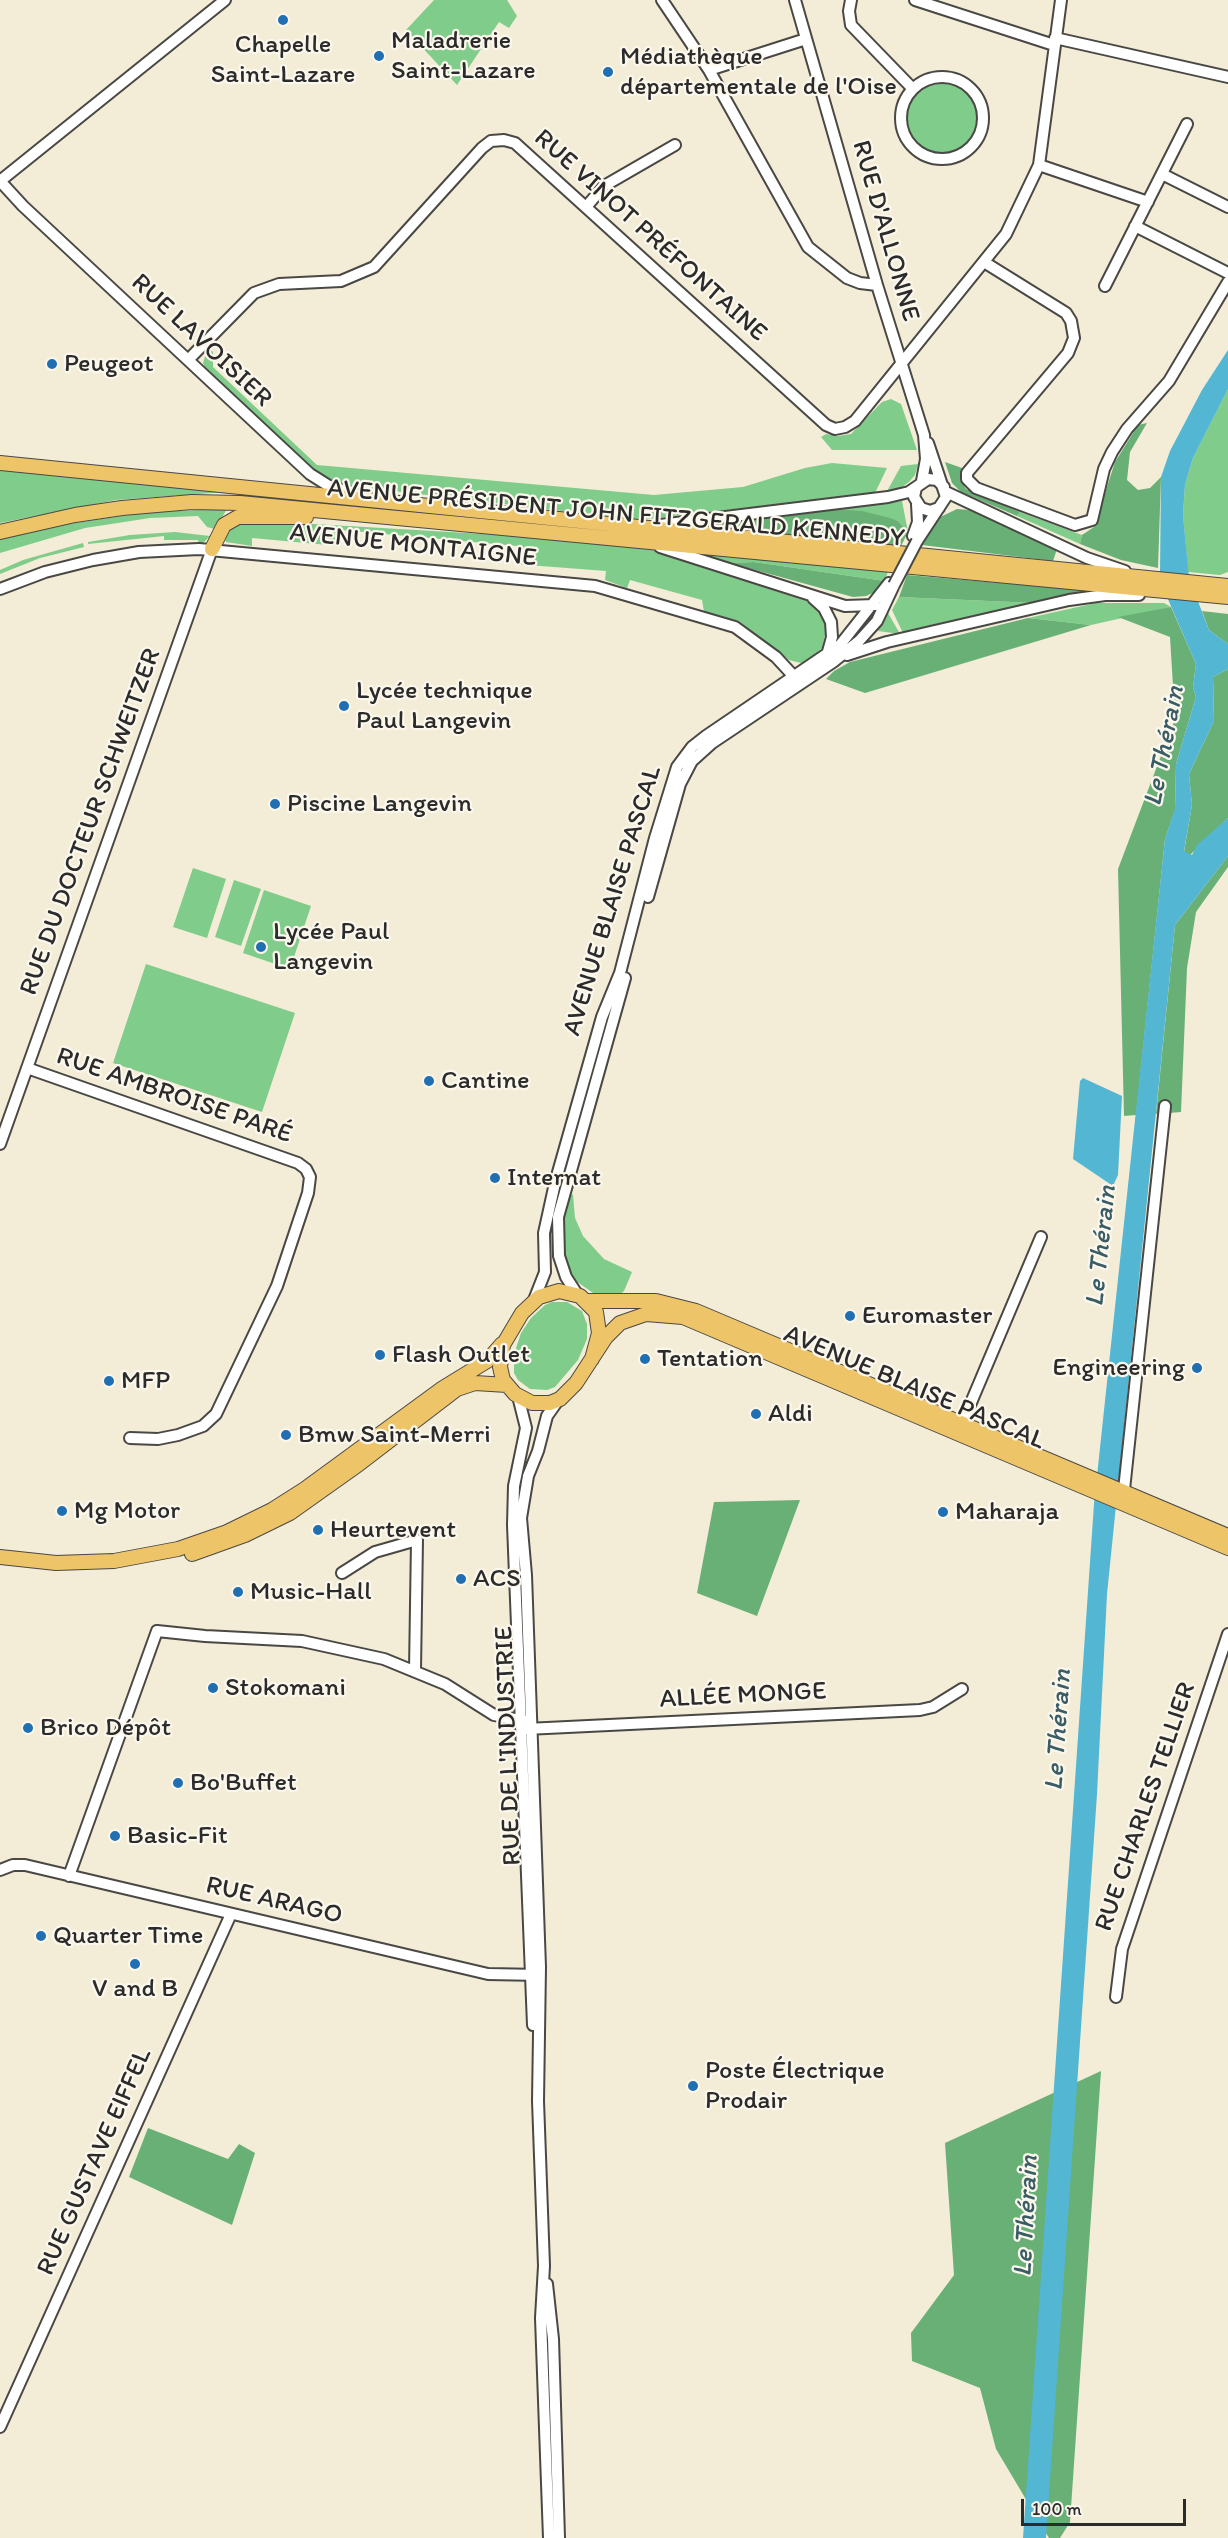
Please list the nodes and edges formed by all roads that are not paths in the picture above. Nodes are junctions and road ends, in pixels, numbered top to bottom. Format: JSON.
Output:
{"nodes":[{"id":1,"x":225,"y":0,"type":"edge"},
{"id":2,"x":662,"y":0,"type":"edge"},
{"id":3,"x":795,"y":0,"type":"edge"},
{"id":4,"x":851,"y":0,"type":"edge"},
{"id":5,"x":915,"y":0,"type":"edge"},
{"id":6,"x":1061,"y":0,"type":"edge"},
{"id":7,"x":806,"y":39,"type":"junction"},
{"id":8,"x":1054,"y":41,"type":"junction"},
{"id":9,"x":709,"y":70,"type":"junction"},
{"id":10,"x":1228,"y":77,"type":"edge"},
{"id":11,"x":913,"y":89,"type":"junction"},
{"id":12,"x":1187,"y":124,"type":"dead end"},
{"id":13,"x":675,"y":145,"type":"dead end"},
{"id":14,"x":1039,"y":165,"type":"junction"},
{"id":15,"x":1162,"y":174,"type":"junction"},
{"id":16,"x":0,"y":181,"type":"edge"},
{"id":17,"x":1148,"y":202,"type":"junction"},
{"id":18,"x":586,"y":207,"type":"junction"},
{"id":19,"x":1228,"y":207,"type":"edge"},
{"id":20,"x":1135,"y":226,"type":"junction"},
{"id":21,"x":984,"y":262,"type":"junction"},
{"id":22,"x":1228,"y":273,"type":"edge"},
{"id":23,"x":1228,"y":282,"type":"edge"},
{"id":24,"x":877,"y":285,"type":"junction"},
{"id":25,"x":1105,"y":286,"type":"dead end"},
{"id":26,"x":188,"y":360,"type":"junction"},
{"id":27,"x":901,"y":364,"type":"junction"},
{"id":28,"x":924,"y":435,"type":"junction"},
{"id":29,"x":0,"y":463,"type":"edge"},
{"id":30,"x":919,"y":485,"type":"junction"},
{"id":31,"x":945,"y":489,"type":"junction"},
{"id":32,"x":391,"y":501,"type":"junction"},
{"id":33,"x":917,"y":504,"type":"junction"},
{"id":34,"x":939,"y":508,"type":"junction"},
{"id":35,"x":418,"y":519,"type":"junction"},
{"id":36,"x":648,"y":526,"type":"junction"},
{"id":37,"x":0,"y":532,"type":"edge"},
{"id":38,"x":622,"y":539,"type":"junction"},
{"id":39,"x":914,"y":540,"type":"junction"},
{"id":40,"x":212,"y":549,"type":"junction"},
{"id":41,"x":892,"y":584,"type":"junction"},
{"id":42,"x":1228,"y":585,"type":"edge"},
{"id":43,"x":1158,"y":588,"type":"junction"},
{"id":44,"x":0,"y":589,"type":"edge"},
{"id":45,"x":1196,"y":592,"type":"junction"},
{"id":46,"x":808,"y":594,"type":"junction"},
{"id":47,"x":1228,"y":597,"type":"edge"},
{"id":48,"x":888,"y":599,"type":"junction"},
{"id":49,"x":1228,"y":603,"type":"edge"},
{"id":50,"x":872,"y":607,"type":"junction"},
{"id":51,"x":870,"y":630,"type":"junction"},
{"id":52,"x":887,"y":642,"type":"junction"},
{"id":53,"x":830,"y":658,"type":"junction"},
{"id":54,"x":798,"y":680,"type":"junction"},
{"id":55,"x":27,"y":1068,"type":"junction"},
{"id":56,"x":1165,"y":1106,"type":"dead end"},
{"id":57,"x":0,"y":1144,"type":"edge"},
{"id":58,"x":1041,"y":1237,"type":"dead end"},
{"id":59,"x":582,"y":1298,"type":"junction"},
{"id":60,"x":534,"y":1300,"type":"junction"},
{"id":61,"x":507,"y":1337,"type":"junction"},
{"id":62,"x":592,"y":1359,"type":"junction"},
{"id":63,"x":507,"y":1385,"type":"junction"},
{"id":64,"x":518,"y":1396,"type":"junction"},
{"id":65,"x":560,"y":1398,"type":"junction"},
{"id":66,"x":961,"y":1427,"type":"junction"},
{"id":67,"x":130,"y":1438,"type":"dead end"},
{"id":68,"x":1121,"y":1495,"type":"junction"},
{"id":69,"x":1228,"y":1536,"type":"edge"},
{"id":70,"x":1228,"y":1548,"type":"edge"},
{"id":71,"x":0,"y":1557,"type":"edge"},
{"id":72,"x":0,"y":1567,"type":"edge"},
{"id":73,"x":342,"y":1573,"type":"dead end"},
{"id":74,"x":1228,"y":1634,"type":"edge"},
{"id":75,"x":415,"y":1670,"type":"junction"},
{"id":76,"x":962,"y":1689,"type":"dead end"},
{"id":77,"x":525,"y":1725,"type":"junction"},
{"id":78,"x":0,"y":1870,"type":"edge"},
{"id":79,"x":69,"y":1876,"type":"junction"},
{"id":80,"x":231,"y":1914,"type":"junction"},
{"id":81,"x":536,"y":1975,"type":"junction"},
{"id":82,"x":1116,"y":1997,"type":"dead end"},
{"id":83,"x":544,"y":2266,"type":"junction"},
{"id":84,"x":0,"y":2427,"type":"edge"},
{"id":85,"x":549,"y":2538,"type":"edge"},
{"id":86,"x":559,"y":2538,"type":"edge"}],
"edges":[{"from":1,"to":16,"type":"street"},
{"from":2,"to":9,"type":"street"},
{"from":3,"to":7,"type":"street","name":"RUE D'ALLONNE"},
{"from":4,"to":11,"type":"street"},
{"from":5,"to":8,"type":"street"},
{"from":6,"to":8,"type":"street","name":"RUE VINOT PRÉFONTAINE"},
{"from":7,"to":9,"type":"street"},
{"from":7,"to":24,"type":"street","name":"RUE D'ALLONNE"},
{"from":8,"to":10,"type":"street"},
{"from":8,"to":14,"type":"street","name":"RUE VINOT PRÉFONTAINE"},
{"from":9,"to":24,"type":"street"},
{"from":11,"to":11,"type":"street"},
{"from":12,"to":15,"type":"street"},
{"from":13,"to":18,"type":"street"},
{"from":14,"to":17,"type":"street"},
{"from":14,"to":21,"type":"street","name":"RUE VINOT PRÉFONTAINE"},
{"from":15,"to":17,"type":"street"},
{"from":15,"to":19,"type":"street"},
{"from":16,"to":26,"type":"street","name":"RUE LAVOISIER"},
{"from":17,"to":20,"type":"street"},
{"from":18,"to":26,"type":"street","name":"RUE VINOT PRÉFONTAINE"},
{"from":18,"to":27,"type":"street","name":"RUE VINOT PRÉFONTAINE"},
{"from":20,"to":22,"type":"street"},
{"from":20,"to":25,"type":"street"},
{"from":21,"to":23,"type":"street"},
{"from":21,"to":27,"type":"street","name":"RUE VINOT PRÉFONTAINE"},
{"from":24,"to":27,"type":"street","name":"RUE D'ALLONNE"},
{"from":26,"to":32,"type":"street","name":"RUE LAVOISIER"},
{"from":27,"to":28,"type":"street","name":"RUE D'ALLONNE"},
{"from":28,"to":30,"type":"street","name":"RUE D'ALLONNE"},
{"from":28,"to":31,"type":"street","name":"RUE D'ALLONNE"},
{"from":29,"to":32,"type":"main road","name":"AVENUE PRÉSIDENT JOHN FITZGERALD KENNEDY"},
{"from":30,"to":31,"type":"street"},
{"from":30,"to":33,"type":"street"},
{"from":30,"to":36,"type":"street"},
{"from":31,"to":34,"type":"street"},
{"from":31,"to":43,"type":"street"},
{"from":32,"to":36,"type":"main road","name":"AVENUE PRÉSIDENT JOHN FITZGERALD KENNEDY"},
{"from":33,"to":34,"type":"street"},
{"from":33,"to":39,"type":"street","name":"AVENUE BLAISE PASCAL"},
{"from":34,"to":39,"type":"street","name":"AVENUE BLAISE PASCAL"},
{"from":35,"to":37,"type":"main road","name":"AVENUE PRÉSIDENT JOHN FITZGERALD KENNEDY"},
{"from":35,"to":38,"type":"main road","name":"AVENUE PRÉSIDENT JOHN FITZGERALD KENNEDY"},
{"from":35,"to":40,"type":"main road"},
{"from":36,"to":43,"type":"main road","name":"AVENUE PRÉSIDENT JOHN FITZGERALD KENNEDY"},
{"from":38,"to":43,"type":"main road","name":"AVENUE PRÉSIDENT JOHN FITZGERALD KENNEDY"},
{"from":38,"to":46,"type":"street"},
{"from":39,"to":41,"type":"street","name":"AVENUE BLAISE PASCAL"},
{"from":40,"to":44,"type":"street","name":"AVENUE MONTAIGNE"},
{"from":40,"to":54,"type":"street","name":"AVENUE MONTAIGNE"},
{"from":40,"to":55,"type":"street","name":"RUE DU DOCTEUR SCHWEITZER"},
{"from":41,"to":48,"type":"street","name":"AVENUE BLAISE PASCAL"},
{"from":41,"to":50,"type":"street","name":"AVENUE BLAISE PASCAL"},
{"from":42,"to":45,"type":"main road","name":"AVENUE PRÉSIDENT JOHN FITZGERALD KENNEDY"},
{"from":43,"to":45,"type":"main road","name":"AVENUE PRÉSIDENT JOHN FITZGERALD KENNEDY"},
{"from":43,"to":52,"type":"street"},
{"from":45,"to":47,"type":"main road","name":"AVENUE PRÉSIDENT JOHN FITZGERALD KENNEDY"},
{"from":45,"to":49,"type":"main road","name":"AVENUE PRÉSIDENT JOHN FITZGERALD KENNEDY"},
{"from":46,"to":50,"type":"street"},
{"from":46,"to":53,"type":"street"},
{"from":48,"to":50,"type":"street"},
{"from":48,"to":51,"type":"street","name":"AVENUE BLAISE PASCAL"},
{"from":50,"to":51,"type":"street"},
{"from":50,"to":53,"type":"street","name":"AVENUE BLAISE PASCAL"},
{"from":51,"to":52,"type":"street"},
{"from":51,"to":53,"type":"street","name":"AVENUE BLAISE PASCAL"},
{"from":52,"to":53,"type":"street"},
{"from":53,"to":54,"type":"street","name":"AVENUE BLAISE PASCAL"},
{"from":54,"to":59,"type":"street","name":"AVENUE BLAISE PASCAL"},
{"from":54,"to":60,"type":"street","name":"AVENUE BLAISE PASCAL"},
{"from":55,"to":57,"type":"street","name":"RUE DU DOCTEUR SCHWEITZER"},
{"from":55,"to":67,"type":"street","name":"RUE AMBROISE PARÉ"},
{"from":56,"to":68,"type":"street"},
{"from":58,"to":66,"type":"street"},
{"from":59,"to":60,"type":"main road","name":"AVENUE BLAISE PASCAL"},
{"from":59,"to":62,"type":"main road","name":"AVENUE BLAISE PASCAL"},
{"from":59,"to":66,"type":"main road","name":"AVENUE BLAISE PASCAL"},
{"from":60,"to":61,"type":"main road","name":"AVENUE BLAISE PASCAL"},
{"from":61,"to":63,"type":"main road","name":"AVENUE BLAISE PASCAL"},
{"from":61,"to":71,"type":"main road"},
{"from":62,"to":65,"type":"main road","name":"AVENUE BLAISE PASCAL"},
{"from":62,"to":66,"type":"main road","name":"AVENUE BLAISE PASCAL"},
{"from":63,"to":64,"type":"main road"},
{"from":63,"to":72,"type":"main road"},
{"from":64,"to":65,"type":"main road"},
{"from":64,"to":77,"type":"street","name":"RUE DE L'INDUSTRIE"},
{"from":65,"to":77,"type":"street","name":"RUE DE L'INDUSTRIE"},
{"from":66,"to":68,"type":"main road","name":"AVENUE BLAISE PASCAL"},
{"from":68,"to":69,"type":"main road","name":"AVENUE BLAISE PASCAL"},
{"from":68,"to":70,"type":"main road","name":"AVENUE BLAISE PASCAL"},
{"from":73,"to":75,"type":"street"},
{"from":74,"to":82,"type":"street","name":"RUE CHARLES TELLIER"},
{"from":75,"to":77,"type":"street","name":"ALLÉE MONGE"},
{"from":75,"to":79,"type":"street","name":"ALLÉE MONGE"},
{"from":76,"to":77,"type":"street","name":"ALLÉE MONGE"},
{"from":77,"to":81,"type":"street","name":"RUE DE L'INDUSTRIE"},
{"from":78,"to":79,"type":"street","name":"RUE ARAGO"},
{"from":79,"to":80,"type":"street","name":"RUE ARAGO"},
{"from":80,"to":81,"type":"street","name":"RUE ARAGO"},
{"from":80,"to":84,"type":"street","name":"RUE GUSTAVE EIFFEL"},
{"from":81,"to":83,"type":"street","name":"RUE DE L'INDUSTRIE"},
{"from":83,"to":85,"type":"street","name":"RUE DE L'INDUSTRIE"},
{"from":83,"to":86,"type":"street","name":"RUE DE L'INDUSTRIE"}]}
